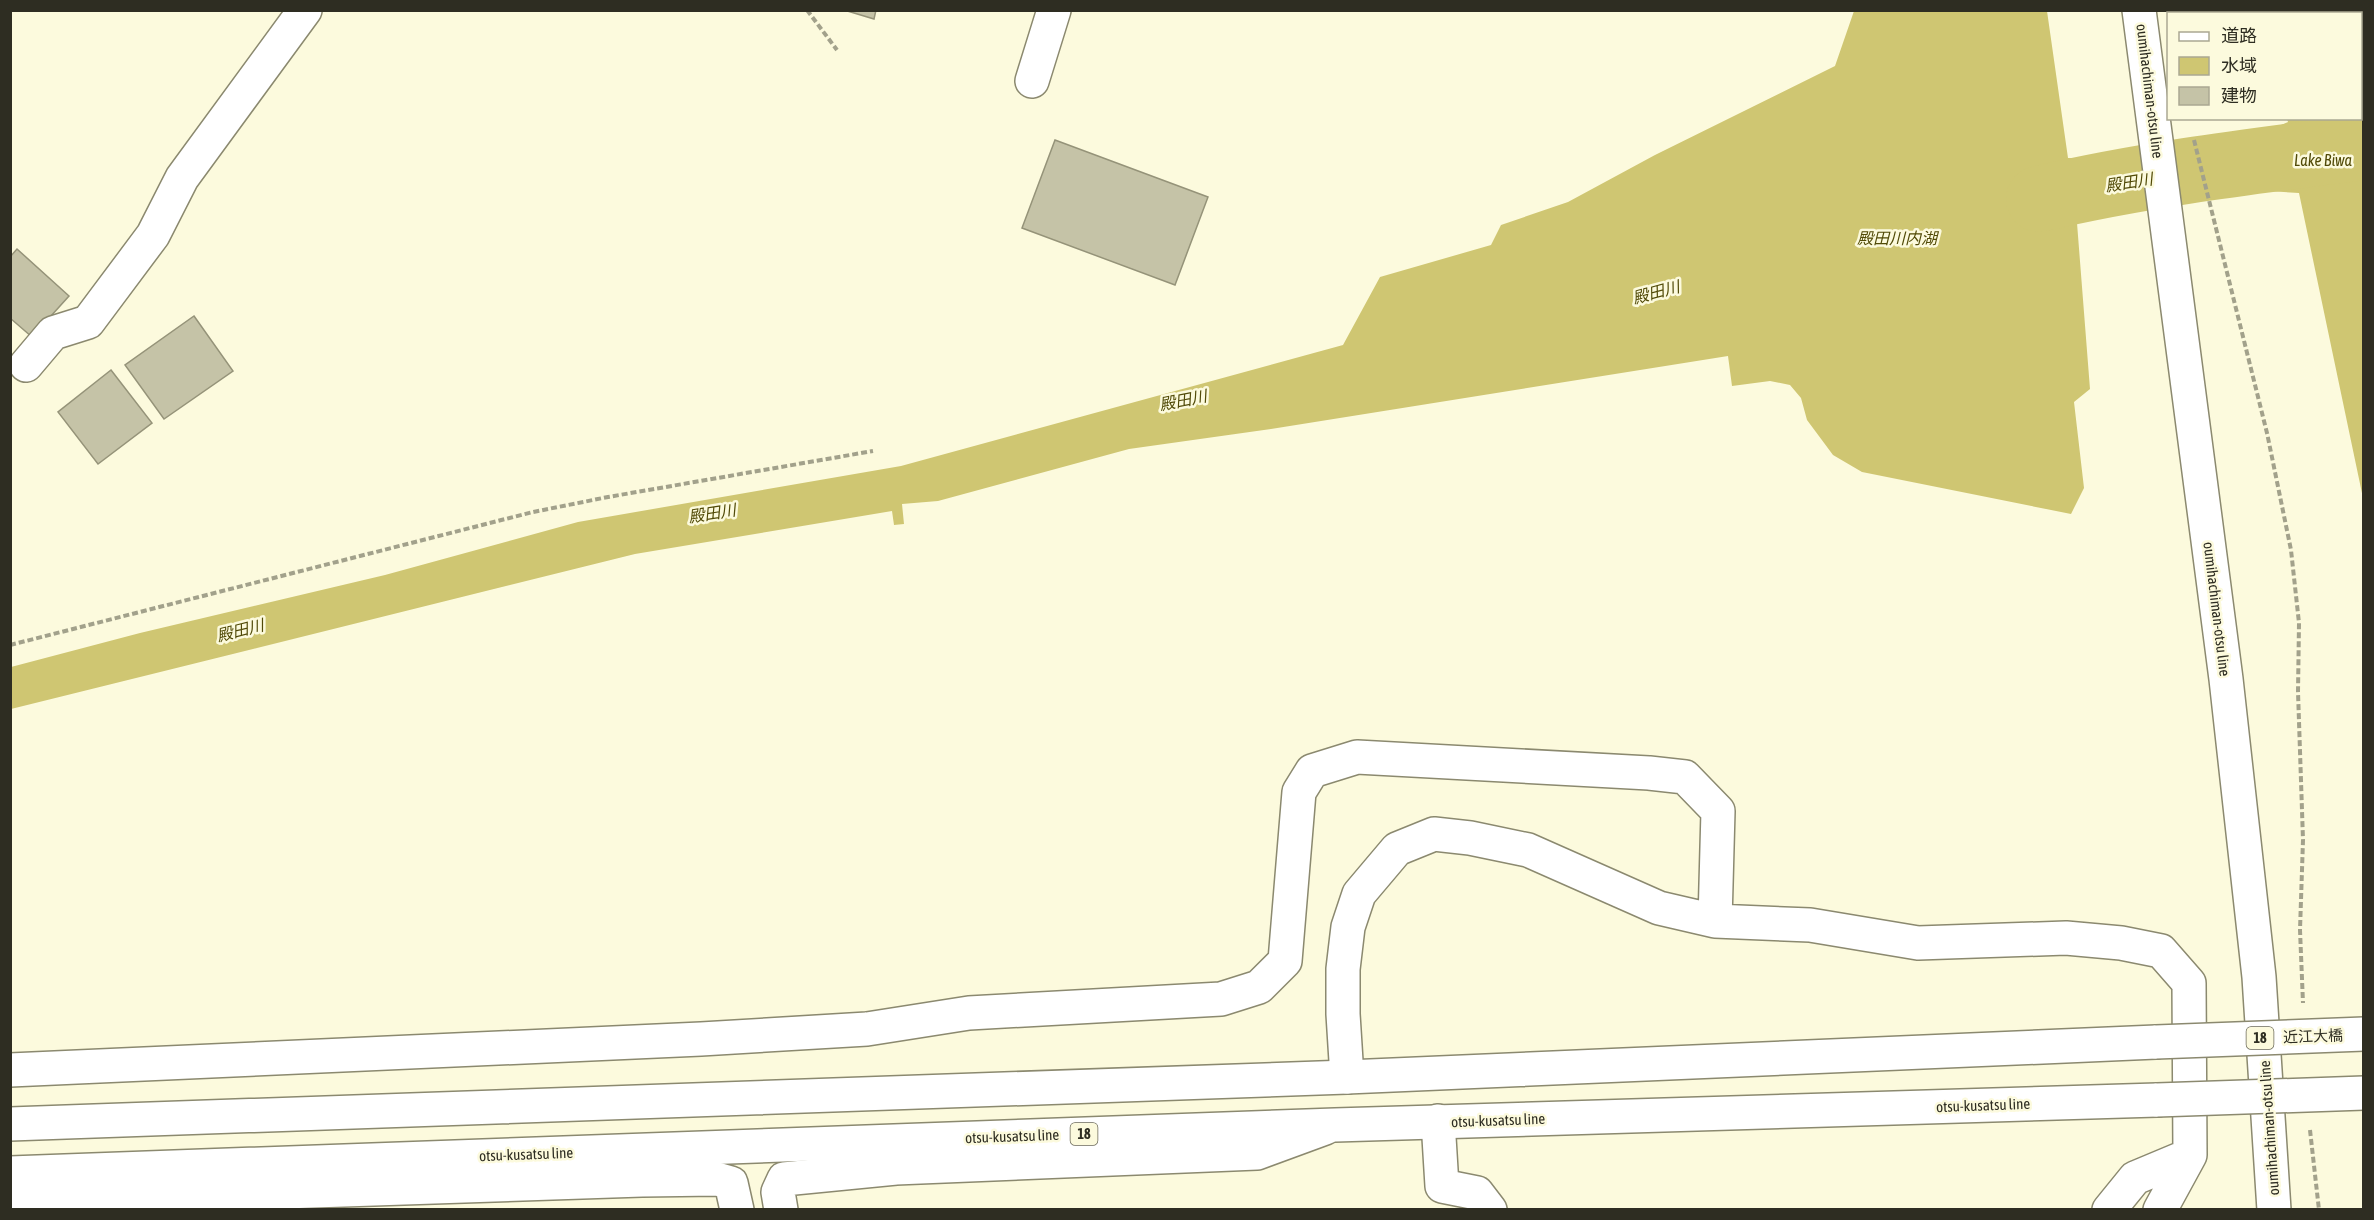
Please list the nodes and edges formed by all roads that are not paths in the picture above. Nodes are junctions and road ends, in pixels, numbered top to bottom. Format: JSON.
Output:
{"nodes":[{"id":1,"x":305,"y":10,"type":"edge"},
{"id":2,"x":1054,"y":10,"type":"edge"},
{"id":3,"x":2139,"y":10,"type":"edge"},
{"id":4,"x":1032,"y":81,"type":"dead end"},
{"id":5,"x":26,"y":365,"type":"dead end"},
{"id":6,"x":1715,"y":921,"type":"junction"},
{"id":7,"x":2364,"y":1034,"type":"edge"},
{"id":8,"x":10,"y":1070,"type":"edge"},
{"id":9,"x":1347,"y":1077,"type":"junction"},
{"id":10,"x":2364,"y":1093,"type":"edge"},
{"id":11,"x":1438,"y":1121,"type":"junction"},
{"id":12,"x":10,"y":1124,"type":"edge"},
{"id":13,"x":1335,"y":1125,"type":"junction"},
{"id":14,"x":2190,"y":1155,"type":"junction"},
{"id":15,"x":10,"y":1173,"type":"edge"},
{"id":16,"x":10,"y":1201,"type":"edge"},
{"id":17,"x":737,"y":1209,"type":"edge"},
{"id":18,"x":781,"y":1209,"type":"edge"},
{"id":19,"x":1490,"y":1209,"type":"edge"},
{"id":20,"x":2109,"y":1209,"type":"edge"},
{"id":21,"x":2160,"y":1209,"type":"edge"},
{"id":22,"x":2274,"y":1209,"type":"edge"}],
"edges":[{"from":1,"to":5,"type":"main road"},
{"from":2,"to":4,"type":"main road"},
{"from":3,"to":22,"type":"main road","name":"oumihachiman-otsu line"},
{"from":6,"to":8,"type":"main road"},
{"from":6,"to":9,"type":"main road"},
{"from":6,"to":14,"type":"main road"},
{"from":7,"to":9,"type":"main road","name":"近江大橋","number":"18","bridge":true},
{"from":9,"to":12,"type":"main road","number":"18"},
{"from":10,"to":11,"type":"main road","name":"otsu-kusatsu line","number":"18","bridge":true},
{"from":11,"to":13,"type":"main road","name":"otsu-kusatsu line","number":"18"},
{"from":11,"to":19,"type":"main road"},
{"from":13,"to":15,"type":"main road","name":"otsu-kusatsu line","number":"18"},
{"from":13,"to":18,"type":"main road"},
{"from":14,"to":20,"type":"main road"},
{"from":14,"to":21,"type":"main road"},
{"from":16,"to":17,"type":"main road"}]}
